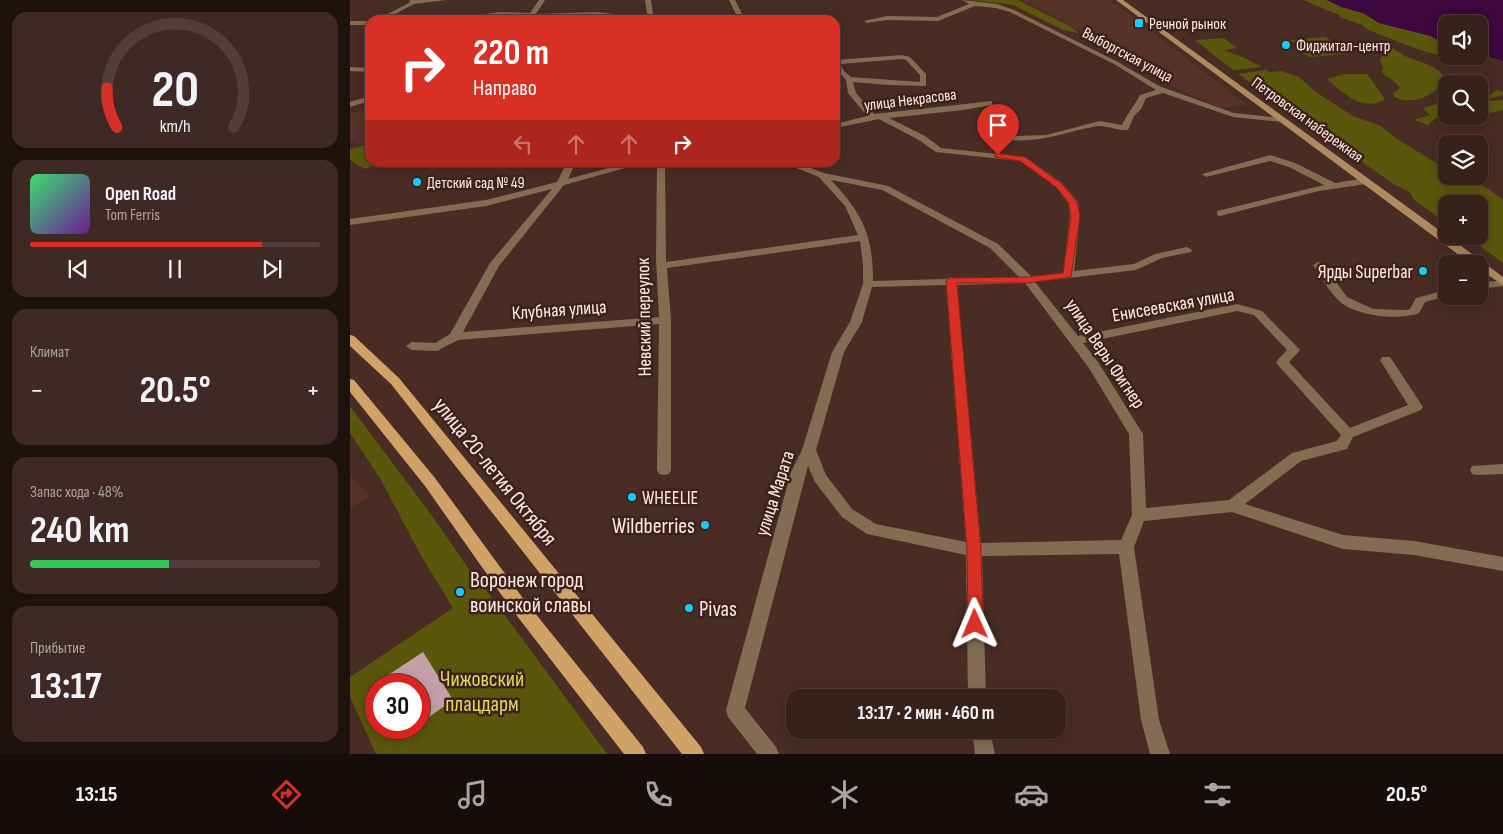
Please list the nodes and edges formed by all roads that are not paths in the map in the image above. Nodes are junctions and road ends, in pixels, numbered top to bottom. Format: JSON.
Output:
{"nodes":[{"id":1,"x":443,"y":0,"type":"edge"},
{"id":2,"x":542,"y":0,"type":"edge"},
{"id":3,"x":648,"y":0,"type":"edge"},
{"id":4,"x":732,"y":0,"type":"edge"},
{"id":5,"x":965,"y":0,"type":"edge"},
{"id":6,"x":1119,"y":0,"type":"edge"},
{"id":7,"x":413,"y":1,"type":"edge"},
{"id":8,"x":974,"y":4,"type":"junction"},
{"id":9,"x":388,"y":15,"type":"edge"},
{"id":10,"x":490,"y":15,"type":"edge"},
{"id":11,"x":507,"y":15,"type":"edge"},
{"id":12,"x":532,"y":15,"type":"edge"},
{"id":13,"x":581,"y":15,"type":"edge"},
{"id":14,"x":606,"y":15,"type":"edge"},
{"id":15,"x":650,"y":15,"type":"edge"},
{"id":16,"x":740,"y":15,"type":"edge"},
{"id":17,"x":867,"y":22,"type":"dead end"},
{"id":18,"x":350,"y":23,"type":"edge"},
{"id":19,"x":365,"y":23,"type":"edge"},
{"id":20,"x":840,"y":62,"type":"edge"},
{"id":21,"x":350,"y":70,"type":"edge"},
{"id":22,"x":365,"y":70,"type":"edge"},
{"id":23,"x":840,"y":72,"type":"edge"},
{"id":24,"x":849,"y":78,"type":"junction"},
{"id":25,"x":1164,"y":90,"type":"junction"},
{"id":26,"x":365,"y":100,"type":"edge"},
{"id":27,"x":989,"y":103,"type":"dead end"},
{"id":28,"x":350,"y":105,"type":"edge"},
{"id":29,"x":876,"y":116,"type":"junction"},
{"id":30,"x":1282,"y":120,"type":"junction"},
{"id":31,"x":840,"y":125,"type":"edge"},
{"id":32,"x":999,"y":136,"type":"dead end"},
{"id":33,"x":569,"y":167,"type":"edge"},
{"id":34,"x":624,"y":167,"type":"edge"},
{"id":35,"x":661,"y":167,"type":"edge"},
{"id":36,"x":799,"y":167,"type":"edge"},
{"id":37,"x":1206,"y":174,"type":"dead end"},
{"id":38,"x":822,"y":175,"type":"junction"},
{"id":39,"x":1366,"y":181,"type":"junction"},
{"id":40,"x":561,"y":183,"type":"junction"},
{"id":41,"x":1334,"y":186,"type":"junction"},
{"id":42,"x":1220,"y":213,"type":"dead end"},
{"id":43,"x":350,"y":222,"type":"edge"},
{"id":44,"x":864,"y":237,"type":"junction"},
{"id":45,"x":1187,"y":250,"type":"dead end"},
{"id":46,"x":1466,"y":255,"type":"edge"},
{"id":47,"x":1318,"y":265,"type":"dead end"},
{"id":48,"x":662,"y":266,"type":"junction"},
{"id":49,"x":1488,"y":271,"type":"edge"},
{"id":50,"x":1068,"y":275,"type":"junction"},
{"id":51,"x":951,"y":280,"type":"junction"},
{"id":52,"x":1028,"y":280,"type":"junction"},
{"id":53,"x":1503,"y":282,"type":"edge"},
{"id":54,"x":868,"y":284,"type":"junction"},
{"id":55,"x":1488,"y":284,"type":"edge"},
{"id":56,"x":1438,"y":295,"type":"edge"},
{"id":57,"x":665,"y":320,"type":"junction"},
{"id":58,"x":455,"y":336,"type":"junction"},
{"id":59,"x":350,"y":340,"type":"edge"},
{"id":60,"x":1077,"y":340,"type":"junction"},
{"id":61,"x":412,"y":346,"type":"dead end"},
{"id":62,"x":1386,"y":360,"type":"dead end"},
{"id":63,"x":350,"y":383,"type":"edge"},
{"id":64,"x":1348,"y":434,"type":"junction"},
{"id":65,"x":809,"y":450,"type":"junction"},
{"id":66,"x":1503,"y":469,"type":"edge"},
{"id":67,"x":664,"y":470,"type":"dead end"},
{"id":68,"x":1477,"y":470,"type":"dead end"},
{"id":69,"x":1232,"y":506,"type":"junction"},
{"id":70,"x":1139,"y":515,"type":"junction"},
{"id":71,"x":1126,"y":547,"type":"junction"},
{"id":72,"x":974,"y":550,"type":"junction"},
{"id":73,"x":1503,"y":564,"type":"edge"},
{"id":74,"x":977,"y":689,"type":"edge"},
{"id":75,"x":982,"y":739,"type":"edge"},
{"id":76,"x":636,"y":754,"type":"edge"},
{"id":77,"x":694,"y":754,"type":"edge"},
{"id":78,"x":769,"y":754,"type":"edge"},
{"id":79,"x":985,"y":754,"type":"edge"},
{"id":80,"x":1160,"y":754,"type":"edge"}],
"edges":[{"from":1,"to":7,"type":"street"},
{"from":2,"to":12,"type":"street"},
{"from":3,"to":15,"type":"street"},
{"from":4,"to":16,"type":"street"},
{"from":5,"to":8,"type":"street","name":"Выборгская улица"},
{"from":6,"to":30,"type":"main road","name":"Петровская набережная"},
{"from":7,"to":9,"type":"street"},
{"from":8,"to":17,"type":"street"},
{"from":8,"to":25,"type":"street","name":"Выборгская улица"},
{"from":10,"to":11,"type":"street"},
{"from":13,"to":14,"type":"street"},
{"from":18,"to":19,"type":"street"},
{"from":20,"to":24,"type":"street"},
{"from":21,"to":22,"type":"street"},
{"from":23,"to":24,"type":"street"},
{"from":24,"to":29,"type":"street"},
{"from":25,"to":30,"type":"street","name":"Выборгская улица"},
{"from":25,"to":32,"type":"street"},
{"from":26,"to":28,"type":"street"},
{"from":27,"to":29,"type":"street","name":"улица Некрасова"},
{"from":29,"to":31,"type":"street","name":"улица Некрасова"},
{"from":29,"to":50,"type":"street"},
{"from":30,"to":39,"type":"main road","name":"Петровская набережная"},
{"from":33,"to":40,"type":"street"},
{"from":34,"to":40,"type":"street"},
{"from":35,"to":48,"type":"street","name":"Невский переулок"},
{"from":36,"to":38,"type":"street","name":"улица Веры Фигнер"},
{"from":37,"to":41,"type":"street"},
{"from":38,"to":44,"type":"street","name":"улица Марата"},
{"from":38,"to":52,"type":"street","name":"улица Веры Фигнер"},
{"from":39,"to":41,"type":"street"},
{"from":39,"to":46,"type":"main road","name":"Петровская набережная"},
{"from":40,"to":43,"type":"street"},
{"from":40,"to":58,"type":"street"},
{"from":41,"to":42,"type":"street"},
{"from":44,"to":48,"type":"street"},
{"from":44,"to":54,"type":"street","name":"улица Марата"},
{"from":45,"to":50,"type":"street"},
{"from":47,"to":56,"type":"street"},
{"from":48,"to":57,"type":"street","name":"Невский переулок"},
{"from":49,"to":53,"type":"main road","name":"Петровская набережная"},
{"from":50,"to":52,"type":"street"},
{"from":51,"to":52,"type":"street"},
{"from":51,"to":54,"type":"street"},
{"from":51,"to":72,"type":"street"},
{"from":52,"to":60,"type":"street","name":"улица Веры Фигнер"},
{"from":53,"to":55,"type":"street"},
{"from":54,"to":65,"type":"street","name":"улица Марата"},
{"from":57,"to":58,"type":"street","name":"Клубная улица"},
{"from":57,"to":67,"type":"street","name":"Невский переулок"},
{"from":58,"to":61,"type":"street","name":"Клубная улица"},
{"from":59,"to":77,"type":"main road","name":"улица 20-летия Октября"},
{"from":60,"to":64,"type":"street","name":"Енисеевская улица"},
{"from":60,"to":70,"type":"street","name":"улица Веры Фигнер"},
{"from":62,"to":64,"type":"street"},
{"from":63,"to":76,"type":"main road"},
{"from":64,"to":69,"type":"street"},
{"from":65,"to":72,"type":"street"},
{"from":65,"to":78,"type":"street","name":"улица Марата"},
{"from":66,"to":68,"type":"street"},
{"from":69,"to":70,"type":"street"},
{"from":69,"to":73,"type":"street"},
{"from":70,"to":71,"type":"street","name":"улица Веры Фигнер"},
{"from":71,"to":72,"type":"street"},
{"from":71,"to":80,"type":"street"},
{"from":72,"to":74,"type":"street"},
{"from":75,"to":79,"type":"street"}]}
